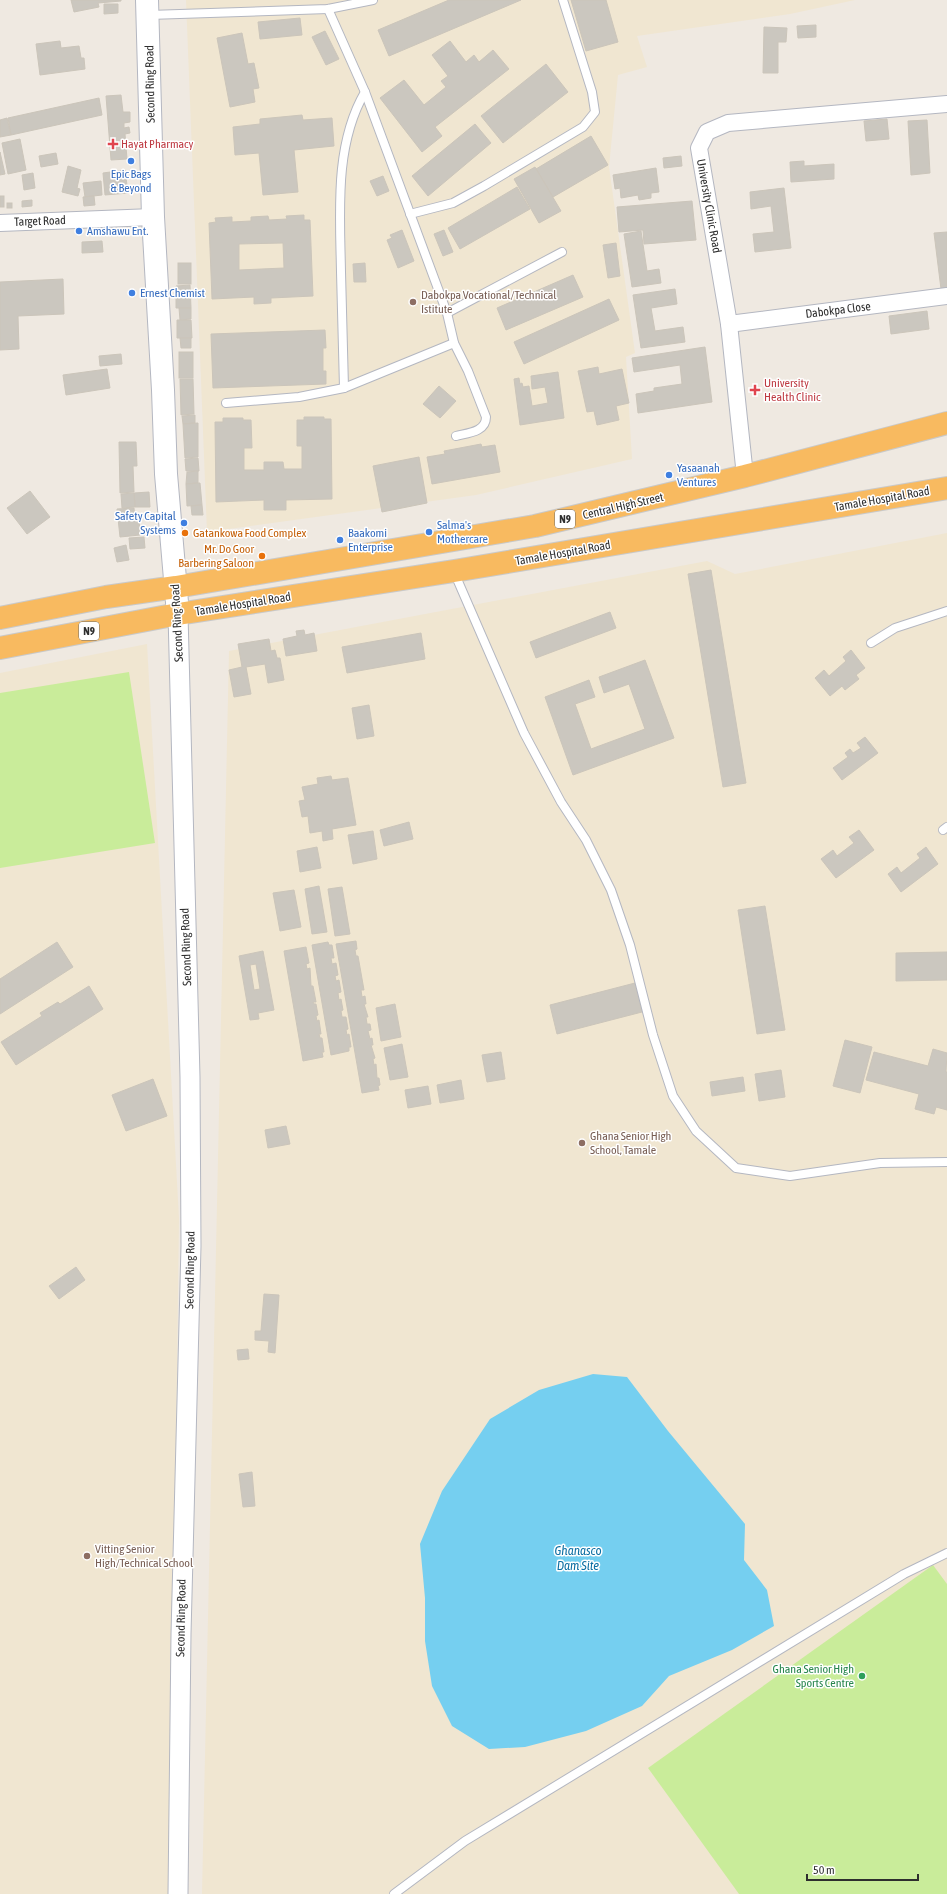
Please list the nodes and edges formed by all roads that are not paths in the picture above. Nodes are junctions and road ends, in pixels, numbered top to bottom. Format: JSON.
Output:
{"nodes":[{"id":1,"x":373,"y":0,"type":"edge"},
{"id":2,"x":563,"y":0,"type":"edge"},
{"id":3,"x":148,"y":8,"type":"edge"},
{"id":4,"x":328,"y":9,"type":"junction"},
{"id":5,"x":365,"y":92,"type":"junction"},
{"id":6,"x":947,"y":104,"type":"edge"},
{"id":7,"x":410,"y":214,"type":"junction"},
{"id":8,"x":153,"y":217,"type":"junction"},
{"id":9,"x":0,"y":223,"type":"edge"},
{"id":10,"x":562,"y":252,"type":"dead end"},
{"id":11,"x":947,"y":296,"type":"edge"},
{"id":12,"x":447,"y":313,"type":"junction"},
{"id":13,"x":729,"y":324,"type":"junction"},
{"id":14,"x":454,"y":343,"type":"junction"},
{"id":15,"x":344,"y":388,"type":"junction"},
{"id":16,"x":226,"y":404,"type":"dead end"},
{"id":17,"x":947,"y":423,"type":"edge"},
{"id":18,"x":456,"y":436,"type":"dead end"},
{"id":19,"x":745,"y":476,"type":"junction"},
{"id":20,"x":947,"y":488,"type":"edge"},
{"id":21,"x":454,"y":571,"type":"junction"},
{"id":22,"x":176,"y":587,"type":"junction"},
{"id":23,"x":947,"y":611,"type":"edge"},
{"id":24,"x":178,"y":614,"type":"junction"},
{"id":25,"x":0,"y":618,"type":"edge"},
{"id":26,"x":871,"y":643,"type":"dead end"},
{"id":27,"x":0,"y":648,"type":"edge"},
{"id":28,"x":947,"y":1162,"type":"edge"},
{"id":29,"x":947,"y":1553,"type":"edge"},
{"id":30,"x":178,"y":1894,"type":"edge"},
{"id":31,"x":394,"y":1894,"type":"edge"}],
"edges":[{"from":1,"to":4,"type":"lane"},
{"from":2,"to":7,"type":"lane"},
{"from":3,"to":4,"type":"lane"},
{"from":3,"to":8,"type":"main road","name":"Second Ring Road"},
{"from":4,"to":5,"type":"lane"},
{"from":5,"to":7,"type":"lane"},
{"from":5,"to":15,"type":"lane"},
{"from":6,"to":13,"type":"street","name":"University Clinic Road"},
{"from":7,"to":12,"type":"lane"},
{"from":8,"to":9,"type":"street","name":"Target Road"},
{"from":8,"to":22,"type":"main road","name":"Second Ring Road"},
{"from":10,"to":12,"type":"lane"},
{"from":11,"to":13,"type":"street","name":"Dabokpa Close"},
{"from":12,"to":14,"type":"lane"},
{"from":13,"to":19,"type":"street","name":"University Clinic Road"},
{"from":14,"to":15,"type":"lane"},
{"from":14,"to":18,"type":"lane"},
{"from":15,"to":16,"type":"lane"},
{"from":17,"to":19,"type":"highway","name":"Central High Street","number":"N9"},
{"from":19,"to":22,"type":"highway","name":"Central High Street","number":"N9"},
{"from":20,"to":21,"type":"highway","name":"Tamale Hospital Road","number":"N9"},
{"from":21,"to":24,"type":"highway","name":"Tamale Hospital Road","number":"N9"},
{"from":21,"to":28,"type":"lane"},
{"from":22,"to":24,"type":"main road","name":"Second Ring Road"},
{"from":22,"to":25,"type":"highway","number":"N9"},
{"from":23,"to":26,"type":"lane"},
{"from":24,"to":27,"type":"highway","number":"N9"},
{"from":24,"to":30,"type":"street","name":"Second Ring Road"},
{"from":29,"to":31,"type":"lane"}]}
